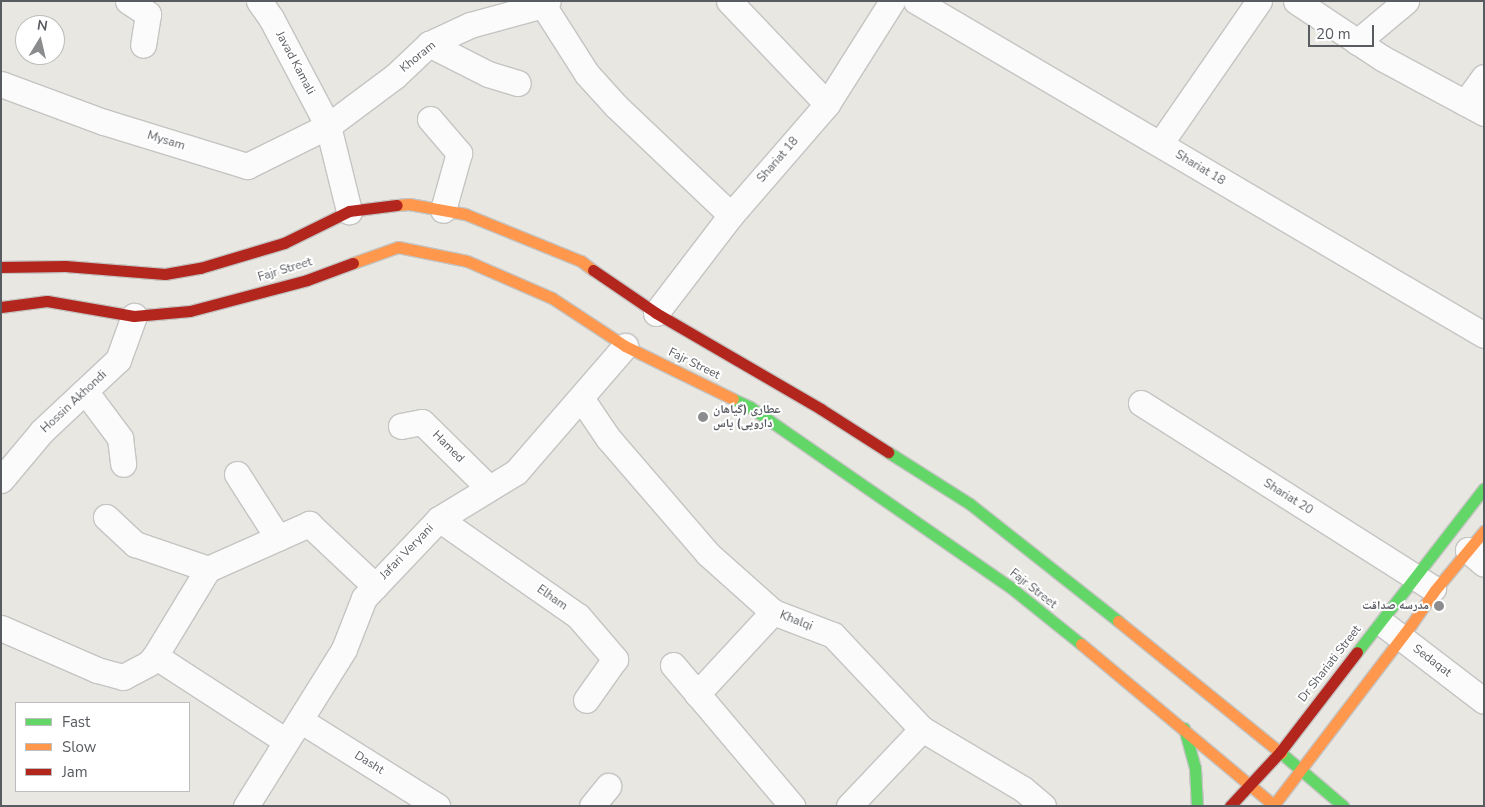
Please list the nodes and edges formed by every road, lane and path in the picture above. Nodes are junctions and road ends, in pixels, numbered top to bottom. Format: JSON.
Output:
{"nodes":[{"id":1,"x":128,"y":1,"type":"edge"},
{"id":2,"x":729,"y":1,"type":"edge"},
{"id":3,"x":892,"y":1,"type":"edge"},
{"id":4,"x":916,"y":1,"type":"edge"},
{"id":5,"x":1259,"y":1,"type":"edge"},
{"id":6,"x":1296,"y":1,"type":"edge"},
{"id":7,"x":1406,"y":1,"type":"edge"},
{"id":8,"x":546,"y":3,"type":"edge"},
{"id":9,"x":271,"y":7,"type":"edge"},
{"id":10,"x":1357,"y":42,"type":"junction"},
{"id":11,"x":429,"y":44,"type":"junction"},
{"id":12,"x":143,"y":45,"type":"dead end"},
{"id":13,"x":1484,"y":77,"type":"edge"},
{"id":14,"x":518,"y":82,"type":"dead end"},
{"id":15,"x":1,"y":84,"type":"edge"},
{"id":16,"x":827,"y":104,"type":"junction"},
{"id":17,"x":1474,"y":108,"type":"edge"},
{"id":18,"x":430,"y":119,"type":"dead end"},
{"id":19,"x":328,"y":126,"type":"junction"},
{"id":20,"x":1160,"y":144,"type":"junction"},
{"id":21,"x":443,"y":210,"type":"junction"},
{"id":22,"x":349,"y":211,"type":"junction"},
{"id":23,"x":731,"y":215,"type":"junction"},
{"id":24,"x":1,"y":267,"type":"edge"},
{"id":25,"x":1,"y":307,"type":"edge"},
{"id":26,"x":134,"y":316,"type":"junction"},
{"id":27,"x":653,"y":316,"type":"junction"},
{"id":28,"x":1484,"y":335,"type":"edge"},
{"id":29,"x":628,"y":342,"type":"junction"},
{"id":30,"x":85,"y":391,"type":"junction"},
{"id":31,"x":581,"y":398,"type":"junction"},
{"id":32,"x":1141,"y":404,"type":"dead end"},
{"id":33,"x":401,"y":426,"type":"dead end"},
{"id":34,"x":123,"y":464,"type":"dead end"},
{"id":35,"x":237,"y":474,"type":"dead end"},
{"id":36,"x":1,"y":480,"type":"edge"},
{"id":37,"x":490,"y":488,"type":"junction"},
{"id":38,"x":1484,"y":488,"type":"edge"},
{"id":39,"x":106,"y":517,"type":"dead end"},
{"id":40,"x":439,"y":519,"type":"junction"},
{"id":41,"x":1484,"y":531,"type":"edge"},
{"id":42,"x":1448,"y":534,"type":"junction"},
{"id":43,"x":278,"y":538,"type":"junction"},
{"id":44,"x":1479,"y":555,"type":"edge"},
{"id":45,"x":208,"y":569,"type":"junction"},
{"id":46,"x":1425,"y":584,"type":"junction"},
{"id":47,"x":375,"y":586,"type":"junction"},
{"id":48,"x":773,"y":612,"type":"junction"},
{"id":49,"x":1380,"y":622,"type":"junction"},
{"id":50,"x":5,"y":638,"type":"edge"},
{"id":51,"x":1401,"y":638,"type":"junction"},
{"id":52,"x":155,"y":656,"type":"junction"},
{"id":53,"x":673,"y":665,"type":"dead end"},
{"id":54,"x":697,"y":694,"type":"junction"},
{"id":55,"x":586,"y":700,"type":"dead end"},
{"id":56,"x":1484,"y":700,"type":"edge"},
{"id":57,"x":300,"y":720,"type":"junction"},
{"id":58,"x":1300,"y":724,"type":"junction"},
{"id":59,"x":1184,"y":728,"type":"junction"},
{"id":60,"x":922,"y":729,"type":"junction"},
{"id":61,"x":1254,"y":730,"type":"junction"},
{"id":62,"x":286,"y":741,"type":"junction"},
{"id":63,"x":1280,"y":752,"type":"junction"},
{"id":64,"x":1301,"y":770,"type":"junction"},
{"id":65,"x":1250,"y":785,"type":"junction"},
{"id":66,"x":608,"y":786,"type":"dead end"},
{"id":67,"x":248,"y":805,"type":"edge"},
{"id":68,"x":1274,"y":805,"type":"edge"},
{"id":69,"x":437,"y":806,"type":"edge"},
{"id":70,"x":592,"y":806,"type":"edge"},
{"id":71,"x":792,"y":806,"type":"edge"},
{"id":72,"x":849,"y":806,"type":"edge"},
{"id":73,"x":1043,"y":806,"type":"edge"},
{"id":74,"x":1197,"y":806,"type":"edge"},
{"id":75,"x":1230,"y":806,"type":"edge"},
{"id":76,"x":1343,"y":806,"type":"edge"}],
"edges":[{"from":1,"to":12,"type":"street"},
{"from":2,"to":16,"type":"street"},
{"from":3,"to":16,"type":"street","name":"Shariat 18"},
{"from":4,"to":20,"type":"street","name":"Shariat 18"},
{"from":5,"to":20,"type":"street"},
{"from":6,"to":10,"type":"street"},
{"from":7,"to":10,"type":"street"},
{"from":8,"to":11,"type":"street","name":"Khoram"},
{"from":8,"to":23,"type":"street"},
{"from":9,"to":19,"type":"street","name":"Javad Kamali"},
{"from":10,"to":17,"type":"street"},
{"from":11,"to":14,"type":"street"},
{"from":11,"to":19,"type":"street","name":"Khoram"},
{"from":13,"to":17,"type":"street"},
{"from":15,"to":19,"type":"street","name":"Mysam"},
{"from":16,"to":23,"type":"street","name":"Shariat 18"},
{"from":18,"to":21,"type":"street"},
{"from":19,"to":22,"type":"street","name":"Javad Kamali"},
{"from":20,"to":28,"type":"street","name":"Shariat 18"},
{"from":21,"to":22,"type":"main road"},
{"from":21,"to":27,"type":"main road"},
{"from":22,"to":24,"type":"main road"},
{"from":23,"to":27,"type":"street","name":"Shariat 18"},
{"from":25,"to":26,"type":"main road","name":"Fajr Street"},
{"from":26,"to":29,"type":"main road","name":"Fajr Street"},
{"from":26,"to":30,"type":"street","name":"Hossin Akhondi"},
{"from":27,"to":61,"type":"main road"},
{"from":29,"to":31,"type":"street","name":"Jafari Veryani"},
{"from":29,"to":59,"type":"main road","name":"Fajr Street"},
{"from":30,"to":34,"type":"street"},
{"from":30,"to":36,"type":"street","name":"Hossin Akhondi"},
{"from":31,"to":37,"type":"street","name":"Jafari Veryani"},
{"from":31,"to":48,"type":"street","name":"Khalqi"},
{"from":32,"to":46,"type":"street","name":"Shariat 20"},
{"from":33,"to":37,"type":"street","name":"Hamed"},
{"from":35,"to":43,"type":"street"},
{"from":37,"to":40,"type":"street","name":"Jafari Veryani"},
{"from":38,"to":42,"type":"main road","name":"Dr Shariati Street"},
{"from":39,"to":45,"type":"street"},
{"from":40,"to":47,"type":"street","name":"Jafari Veryani"},
{"from":40,"to":55,"type":"street","name":"Elham"},
{"from":41,"to":44,"type":"main road","name":"Dr Shariati Street"},
{"from":42,"to":44,"type":"street"},
{"from":42,"to":46,"type":"main road","name":"Dr Shariati Street"},
{"from":43,"to":45,"type":"street"},
{"from":43,"to":47,"type":"street"},
{"from":44,"to":46,"type":"main road","name":"Dr Shariati Street"},
{"from":45,"to":52,"type":"street"},
{"from":46,"to":49,"type":"main road","name":"Dr Shariati Street"},
{"from":46,"to":51,"type":"main road","name":"Dr Shariati Street"},
{"from":47,"to":57,"type":"street","name":"Jafari Veryani"},
{"from":48,"to":54,"type":"street"},
{"from":48,"to":60,"type":"street","name":"Khalqi"},
{"from":49,"to":51,"type":"street","name":"Sedaqat"},
{"from":49,"to":58,"type":"main road","name":"Dr Shariati Street"},
{"from":50,"to":52,"type":"street"},
{"from":51,"to":56,"type":"street","name":"Sedaqat"},
{"from":51,"to":64,"type":"main road","name":"Dr Shariati Street"},
{"from":52,"to":62,"type":"street"},
{"from":53,"to":54,"type":"street"},
{"from":54,"to":71,"type":"street"},
{"from":57,"to":62,"type":"street","name":"Jafari Veryani"},
{"from":57,"to":69,"type":"street","name":"Dasht"},
{"from":58,"to":61,"type":"main road"},
{"from":58,"to":63,"type":"main road","name":"Dr Shariati Street"},
{"from":59,"to":65,"type":"main road","name":"Fajr Street"},
{"from":59,"to":74,"type":"main road"},
{"from":60,"to":72,"type":"street"},
{"from":60,"to":73,"type":"street","name":"Khalqi"},
{"from":61,"to":63,"type":"main road"},
{"from":62,"to":67,"type":"street","name":"Jafari Veryani"},
{"from":63,"to":64,"type":"main road"},
{"from":63,"to":65,"type":"main road","name":"Dr Shariati Street"},
{"from":64,"to":68,"type":"main road","name":"Dr Shariati Street"},
{"from":64,"to":76,"type":"main road"},
{"from":65,"to":68,"type":"main road","name":"Fajr Street"},
{"from":65,"to":75,"type":"main road","name":"Dr Shariati Street"},
{"from":66,"to":70,"type":"street"}]}
